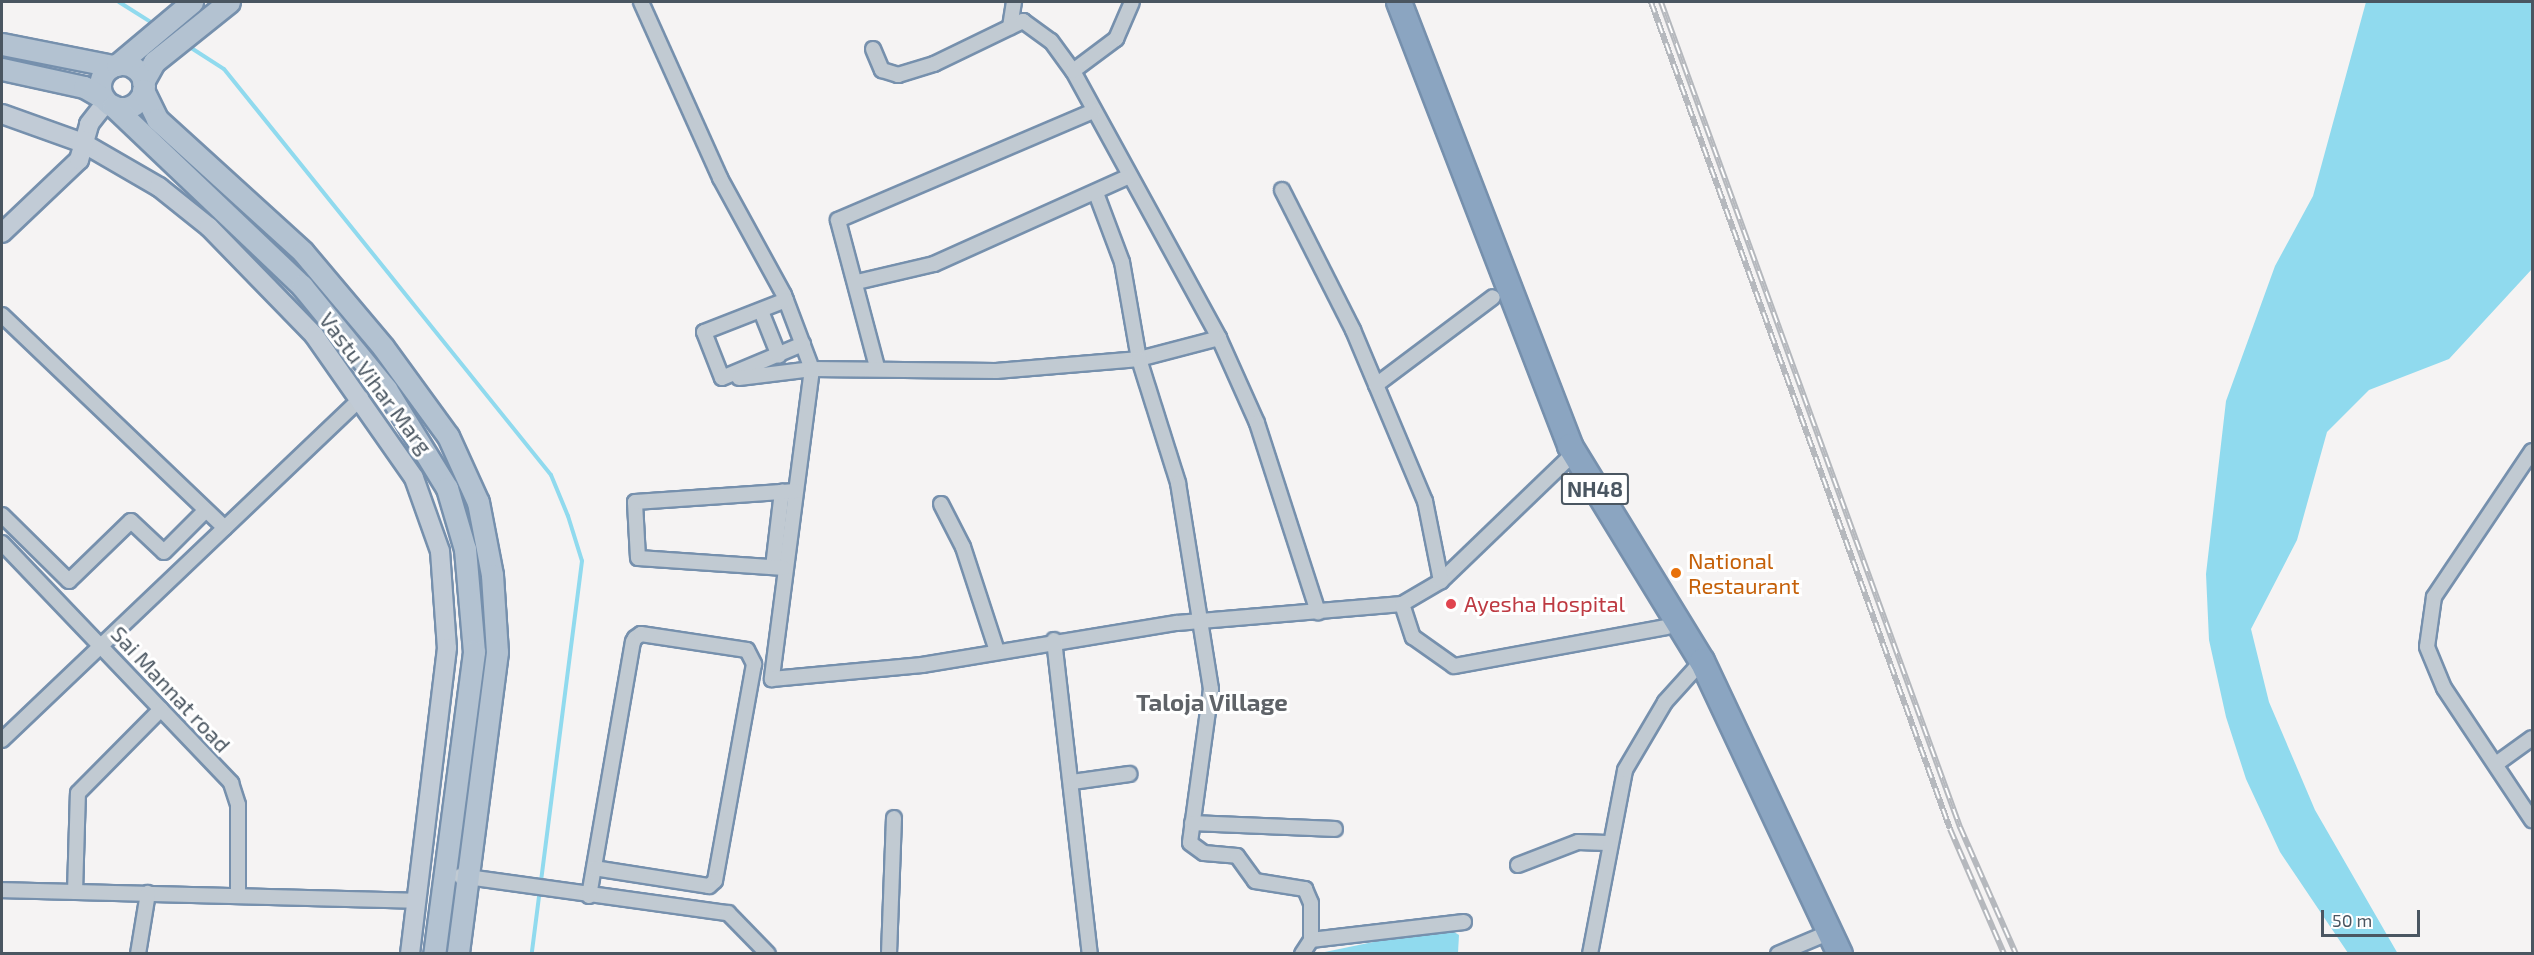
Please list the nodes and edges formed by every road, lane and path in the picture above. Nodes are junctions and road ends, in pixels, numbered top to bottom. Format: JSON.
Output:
{"nodes":[{"id":1,"x":192,"y":2,"type":"edge"},
{"id":2,"x":229,"y":2,"type":"edge"},
{"id":3,"x":641,"y":2,"type":"edge"},
{"id":4,"x":1005,"y":2,"type":"edge"},
{"id":5,"x":1014,"y":2,"type":"edge"},
{"id":6,"x":1132,"y":2,"type":"edge"},
{"id":7,"x":1382,"y":2,"type":"edge"},
{"id":8,"x":1399,"y":2,"type":"edge"},
{"id":9,"x":1010,"y":23,"type":"junction"},
{"id":10,"x":2,"y":44,"type":"edge"},
{"id":11,"x":873,"y":50,"type":"dead end"},
{"id":12,"x":115,"y":65,"type":"junction"},
{"id":13,"x":2,"y":69,"type":"edge"},
{"id":14,"x":1072,"y":71,"type":"junction"},
{"id":15,"x":143,"y":86,"type":"junction"},
{"id":16,"x":108,"y":102,"type":"junction"},
{"id":17,"x":1094,"y":111,"type":"junction"},
{"id":18,"x":2,"y":114,"type":"edge"},
{"id":19,"x":83,"y":143,"type":"junction"},
{"id":20,"x":1128,"y":177,"type":"junction"},
{"id":21,"x":1282,"y":190,"type":"dead end"},
{"id":22,"x":1096,"y":193,"type":"junction"},
{"id":23,"x":2,"y":233,"type":"edge"},
{"id":24,"x":857,"y":282,"type":"junction"},
{"id":25,"x":1493,"y":297,"type":"junction"},
{"id":26,"x":786,"y":300,"type":"junction"},
{"id":27,"x":761,"y":311,"type":"junction"},
{"id":28,"x":2,"y":315,"type":"edge"},
{"id":29,"x":1219,"y":338,"type":"junction"},
{"id":30,"x":803,"y":344,"type":"junction"},
{"id":31,"x":779,"y":356,"type":"junction"},
{"id":32,"x":1140,"y":359,"type":"junction"},
{"id":33,"x":877,"y":368,"type":"junction"},
{"id":34,"x":812,"y":369,"type":"junction"},
{"id":35,"x":739,"y":378,"type":"dead end"},
{"id":36,"x":1376,"y":385,"type":"junction"},
{"id":37,"x":361,"y":398,"type":"junction"},
{"id":38,"x":2532,"y":453,"type":"edge"},
{"id":39,"x":1568,"y":457,"type":"junction"},
{"id":40,"x":789,"y":491,"type":"junction"},
{"id":41,"x":941,"y":504,"type":"dead end"},
{"id":42,"x":206,"y":510,"type":"junction"},
{"id":43,"x":2,"y":515,"type":"edge"},
{"id":44,"x":225,"y":528,"type":"junction"},
{"id":45,"x":2,"y":543,"type":"edge"},
{"id":46,"x":778,"y":568,"type":"junction"},
{"id":47,"x":1441,"y":581,"type":"junction"},
{"id":48,"x":1402,"y":604,"type":"junction"},
{"id":49,"x":1318,"y":612,"type":"junction"},
{"id":50,"x":1197,"y":622,"type":"junction"},
{"id":51,"x":1666,"y":627,"type":"junction"},
{"id":52,"x":1054,"y":640,"type":"junction"},
{"id":53,"x":102,"y":646,"type":"junction"},
{"id":54,"x":997,"y":651,"type":"junction"},
{"id":55,"x":1696,"y":667,"type":"junction"},
{"id":56,"x":161,"y":709,"type":"junction"},
{"id":57,"x":2532,"y":738,"type":"edge"},
{"id":58,"x":2,"y":740,"type":"edge"},
{"id":59,"x":2496,"y":764,"type":"junction"},
{"id":60,"x":1129,"y":774,"type":"dead end"},
{"id":61,"x":1072,"y":782,"type":"junction"},
{"id":62,"x":894,"y":818,"type":"dead end"},
{"id":63,"x":2532,"y":820,"type":"edge"},
{"id":64,"x":1192,"y":823,"type":"junction"},
{"id":65,"x":1335,"y":829,"type":"dead end"},
{"id":66,"x":1607,"y":843,"type":"junction"},
{"id":67,"x":1518,"y":865,"type":"dead end"},
{"id":68,"x":594,"y":868,"type":"junction"},
{"id":69,"x":446,"y":874,"type":"junction"},
{"id":70,"x":469,"y":877,"type":"junction"},
{"id":71,"x":2,"y":890,"type":"edge"},
{"id":72,"x":75,"y":892,"type":"junction"},
{"id":73,"x":148,"y":893,"type":"junction"},
{"id":74,"x":238,"y":895,"type":"junction"},
{"id":75,"x":589,"y":896,"type":"junction"},
{"id":76,"x":417,"y":901,"type":"junction"},
{"id":77,"x":1464,"y":922,"type":"dead end"},
{"id":78,"x":1311,"y":940,"type":"junction"},
{"id":79,"x":1827,"y":944,"type":"edge"},
{"id":80,"x":138,"y":954,"type":"edge"},
{"id":81,"x":410,"y":954,"type":"edge"},
{"id":82,"x":434,"y":954,"type":"edge"},
{"id":83,"x":458,"y":954,"type":"edge"},
{"id":84,"x":768,"y":954,"type":"edge"},
{"id":85,"x":889,"y":954,"type":"edge"},
{"id":86,"x":1090,"y":954,"type":"edge"},
{"id":87,"x":1302,"y":954,"type":"edge"},
{"id":88,"x":1590,"y":954,"type":"edge"},
{"id":89,"x":1778,"y":954,"type":"edge"}],
"edges":[{"from":1,"to":12,"type":"main road"},
{"from":2,"to":15,"type":"main road"},
{"from":3,"to":26,"type":"street"},
{"from":4,"to":9,"type":"street"},
{"from":5,"to":9,"type":"street"},
{"from":6,"to":14,"type":"street"},
{"from":7,"to":25,"type":"highway","number":"NH48"},
{"from":8,"to":39,"type":"highway","number":"NH48"},
{"from":9,"to":11,"type":"street"},
{"from":9,"to":14,"type":"street"},
{"from":10,"to":12,"type":"main road"},
{"from":12,"to":15,"type":"main road"},
{"from":12,"to":16,"type":"main road"},
{"from":13,"to":16,"type":"main road","name":"Vastu Vihar Marg"},
{"from":14,"to":17,"type":"street"},
{"from":15,"to":16,"type":"main road"},
{"from":15,"to":70,"type":"main road"},
{"from":16,"to":19,"type":"street"},
{"from":16,"to":69,"type":"main road","name":"Vastu Vihar Marg"},
{"from":17,"to":20,"type":"street"},
{"from":17,"to":24,"type":"street"},
{"from":18,"to":19,"type":"street"},
{"from":19,"to":23,"type":"street"},
{"from":19,"to":37,"type":"street"},
{"from":20,"to":22,"type":"street"},
{"from":20,"to":29,"type":"street"},
{"from":21,"to":36,"type":"street"},
{"from":22,"to":24,"type":"street"},
{"from":22,"to":32,"type":"street"},
{"from":24,"to":33,"type":"street"},
{"from":25,"to":36,"type":"street"},
{"from":25,"to":39,"type":"highway","number":"NH48"},
{"from":26,"to":27,"type":"street"},
{"from":26,"to":30,"type":"street"},
{"from":27,"to":31,"type":"street"},
{"from":27,"to":31,"type":"street"},
{"from":28,"to":42,"type":"street"},
{"from":29,"to":32,"type":"street"},
{"from":29,"to":49,"type":"street"},
{"from":30,"to":31,"type":"street"},
{"from":30,"to":34,"type":"street"},
{"from":32,"to":33,"type":"street"},
{"from":32,"to":50,"type":"street"},
{"from":33,"to":34,"type":"street"},
{"from":34,"to":35,"type":"street"},
{"from":34,"to":40,"type":"street"},
{"from":36,"to":47,"type":"street"},
{"from":37,"to":44,"type":"street"},
{"from":37,"to":76,"type":"street"},
{"from":38,"to":59,"type":"street"},
{"from":39,"to":47,"type":"street"},
{"from":39,"to":51,"type":"highway","number":"NH48"},
{"from":39,"to":55,"type":"highway","number":"NH48"},
{"from":40,"to":46,"type":"street"},
{"from":40,"to":46,"type":"street"},
{"from":41,"to":54,"type":"street"},
{"from":42,"to":43,"type":"street"},
{"from":42,"to":44,"type":"street"},
{"from":44,"to":53,"type":"street"},
{"from":45,"to":53,"type":"street","name":"Sai Mannat road"},
{"from":46,"to":54,"type":"street"},
{"from":47,"to":48,"type":"street"},
{"from":48,"to":49,"type":"street"},
{"from":48,"to":51,"type":"street"},
{"from":49,"to":50,"type":"street"},
{"from":50,"to":52,"type":"street"},
{"from":50,"to":64,"type":"street"},
{"from":51,"to":55,"type":"highway","number":"NH48"},
{"from":52,"to":54,"type":"street"},
{"from":52,"to":61,"type":"street"},
{"from":53,"to":56,"type":"street","name":"Sai Mannat road"},
{"from":53,"to":58,"type":"street"},
{"from":55,"to":66,"type":"street"},
{"from":55,"to":79,"type":"highway","number":"NH48"},
{"from":56,"to":72,"type":"street"},
{"from":56,"to":74,"type":"street","name":"Sai Mannat road"},
{"from":57,"to":59,"type":"street"},
{"from":59,"to":63,"type":"street"},
{"from":60,"to":61,"type":"street"},
{"from":61,"to":86,"type":"street"},
{"from":62,"to":85,"type":"street"},
{"from":64,"to":65,"type":"street"},
{"from":64,"to":78,"type":"street"},
{"from":66,"to":67,"type":"street"},
{"from":66,"to":88,"type":"street"},
{"from":68,"to":68,"type":"street"},
{"from":68,"to":75,"type":"street"},
{"from":69,"to":70,"type":"street"},
{"from":69,"to":82,"type":"main road","name":"Vastu Vihar Marg"},
{"from":70,"to":75,"type":"street"},
{"from":70,"to":83,"type":"main road"},
{"from":71,"to":72,"type":"street"},
{"from":72,"to":73,"type":"street"},
{"from":73,"to":74,"type":"street"},
{"from":73,"to":80,"type":"street"},
{"from":74,"to":76,"type":"street"},
{"from":75,"to":84,"type":"street"},
{"from":76,"to":81,"type":"street"},
{"from":77,"to":78,"type":"street"},
{"from":78,"to":87,"type":"street"},
{"from":79,"to":89,"type":"street"}]}
